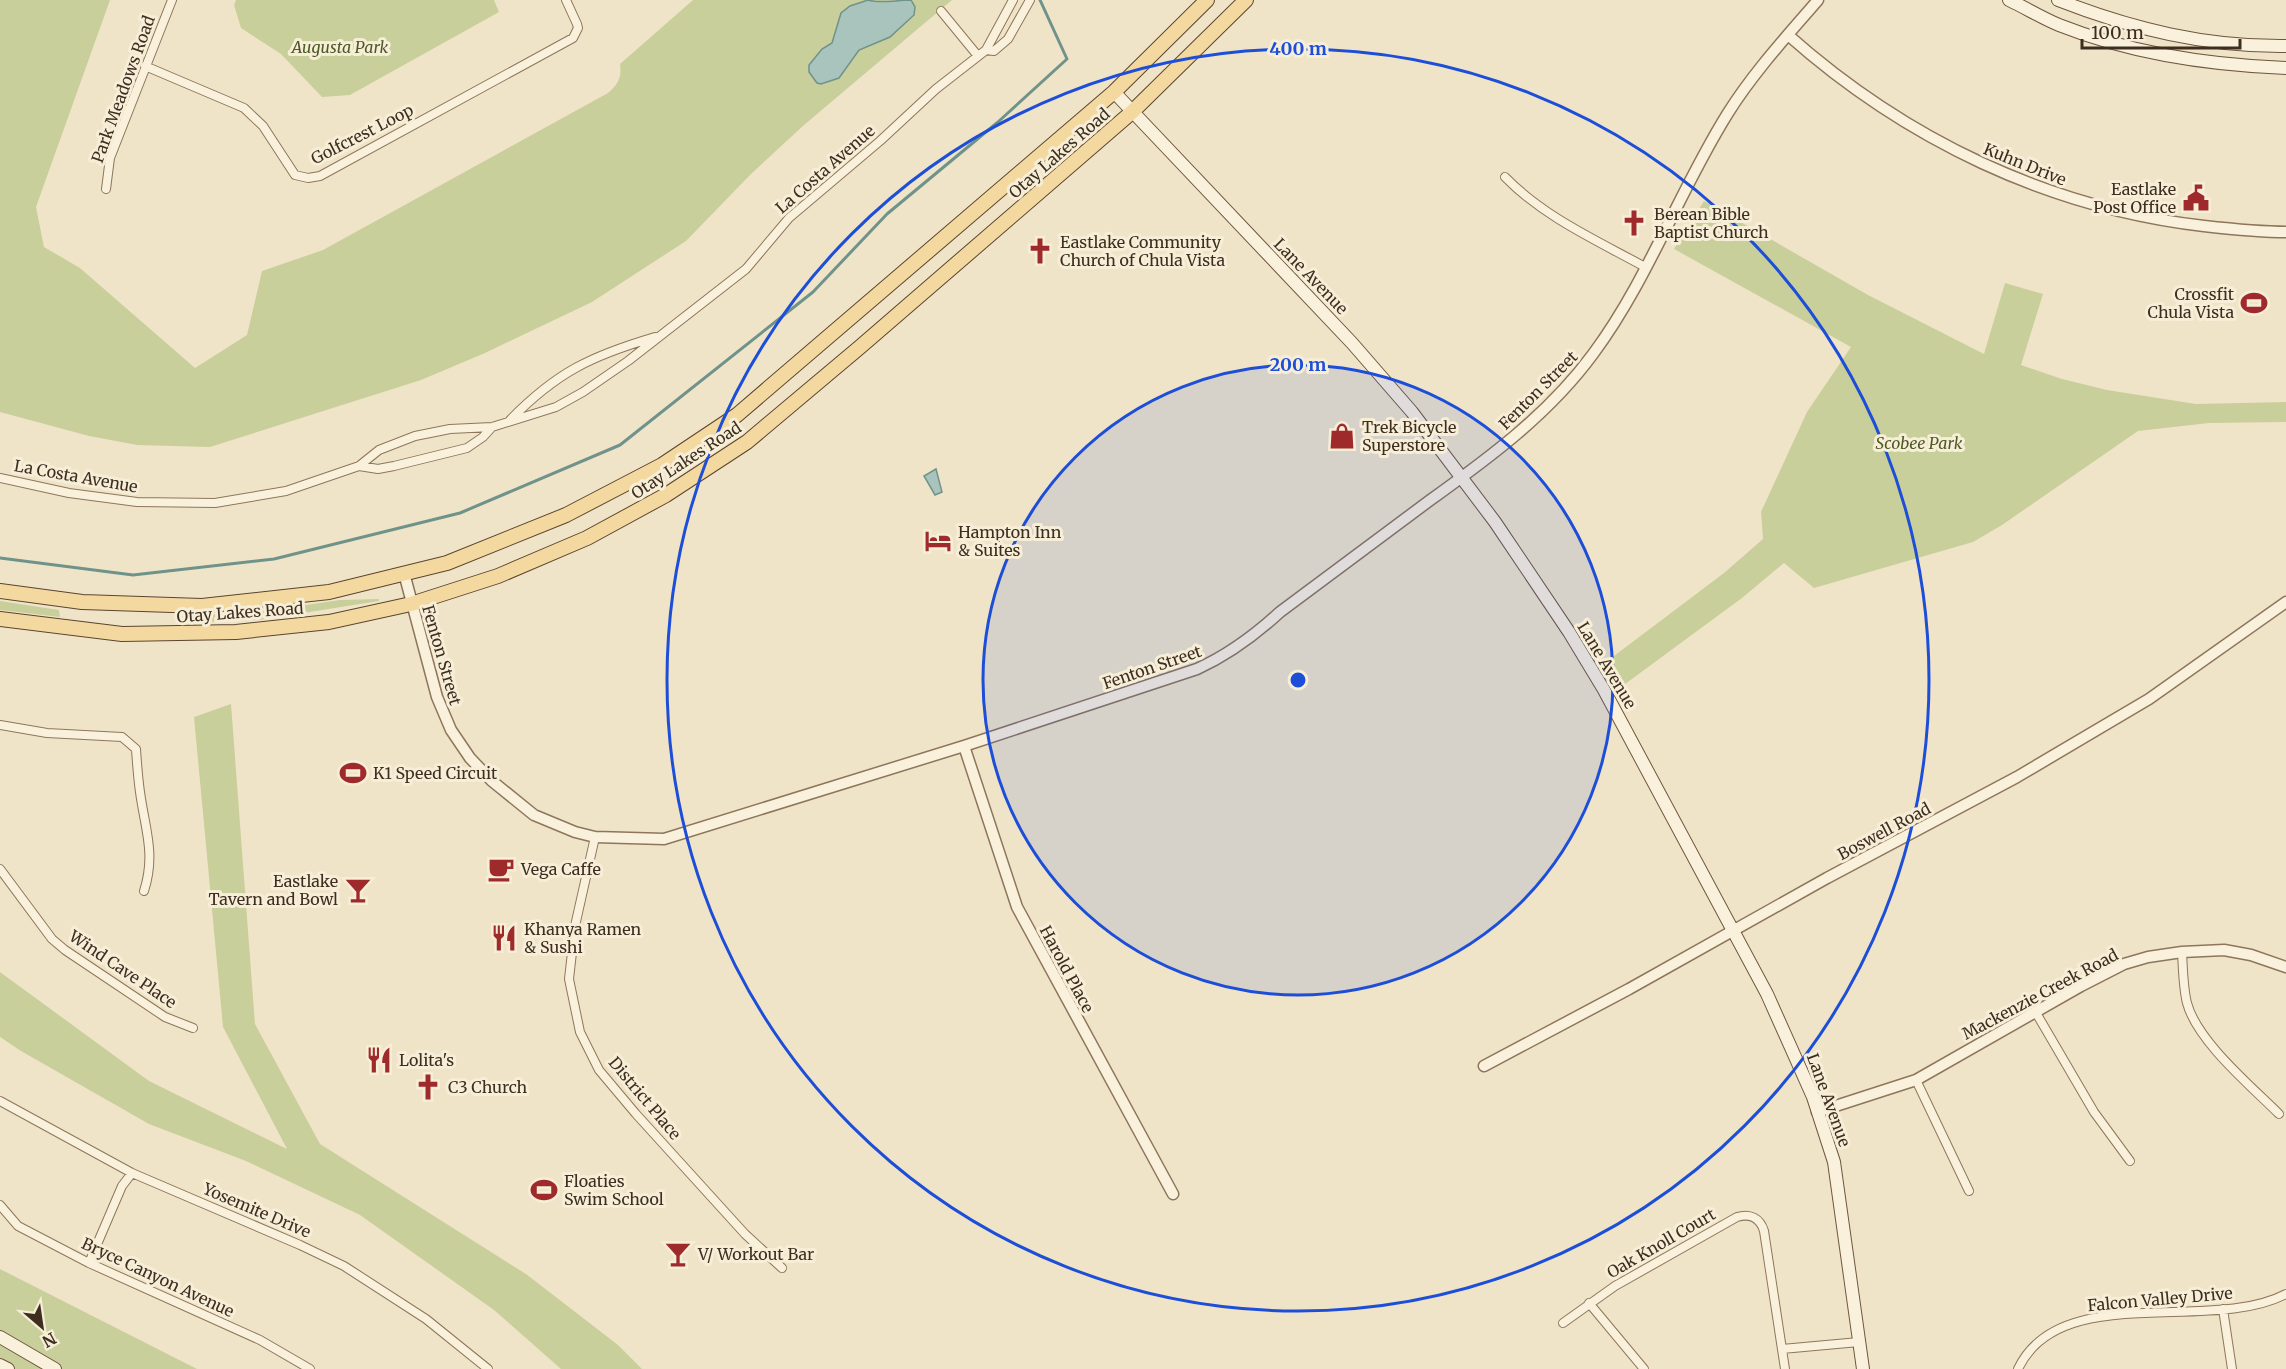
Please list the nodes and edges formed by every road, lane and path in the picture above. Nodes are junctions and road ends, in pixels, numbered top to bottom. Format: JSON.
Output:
{"nodes":[{"id":1,"x":171,"y":0,"type":"edge"},
{"id":2,"x":566,"y":0,"type":"edge"},
{"id":3,"x":1013,"y":0,"type":"edge"},
{"id":4,"x":1030,"y":0,"type":"edge"},
{"id":5,"x":1207,"y":0,"type":"edge"},
{"id":6,"x":1246,"y":0,"type":"edge"},
{"id":7,"x":1818,"y":0,"type":"edge"},
{"id":8,"x":2009,"y":0,"type":"edge"},
{"id":9,"x":2058,"y":0,"type":"edge"},
{"id":10,"x":940,"y":11,"type":"dead end"},
{"id":11,"x":1788,"y":35,"type":"junction"},
{"id":12,"x":2286,"y":46,"type":"edge"},
{"id":13,"x":987,"y":50,"type":"junction"},
{"id":14,"x":978,"y":56,"type":"junction"},
{"id":15,"x":145,"y":66,"type":"junction"},
{"id":16,"x":2286,"y":68,"type":"edge"},
{"id":17,"x":1114,"y":92,"type":"junction"},
{"id":18,"x":1132,"y":112,"type":"junction"},
{"id":19,"x":1505,"y":177,"type":"dead end"},
{"id":20,"x":106,"y":189,"type":"dead end"},
{"id":21,"x":2286,"y":232,"type":"edge"},
{"id":22,"x":1645,"y":267,"type":"junction"},
{"id":23,"x":658,"y":336,"type":"junction"},
{"id":24,"x":507,"y":423,"type":"junction"},
{"id":25,"x":492,"y":427,"type":"junction"},
{"id":26,"x":359,"y":466,"type":"junction"},
{"id":27,"x":0,"y":478,"type":"edge"},
{"id":28,"x":1461,"y":478,"type":"junction"},
{"id":29,"x":404,"y":573,"type":"junction"},
{"id":30,"x":0,"y":591,"type":"edge"},
{"id":31,"x":2286,"y":602,"type":"edge"},
{"id":32,"x":411,"y":604,"type":"junction"},
{"id":33,"x":0,"y":619,"type":"edge"},
{"id":34,"x":0,"y":725,"type":"edge"},
{"id":35,"x":964,"y":746,"type":"junction"},
{"id":36,"x":595,"y":837,"type":"junction"},
{"id":37,"x":0,"y":868,"type":"edge"},
{"id":38,"x":144,"y":891,"type":"dead end"},
{"id":39,"x":1734,"y":931,"type":"junction"},
{"id":40,"x":2182,"y":952,"type":"junction"},
{"id":41,"x":2286,"y":967,"type":"edge"},
{"id":42,"x":2035,"y":1011,"type":"junction"},
{"id":43,"x":193,"y":1028,"type":"dead end"},
{"id":44,"x":1484,"y":1066,"type":"dead end"},
{"id":45,"x":1916,"y":1080,"type":"junction"},
{"id":46,"x":0,"y":1101,"type":"edge"},
{"id":47,"x":1817,"y":1112,"type":"junction"},
{"id":48,"x":2279,"y":1114,"type":"dead end"},
{"id":49,"x":2130,"y":1161,"type":"dead end"},
{"id":50,"x":132,"y":1173,"type":"junction"},
{"id":51,"x":1969,"y":1191,"type":"dead end"},
{"id":52,"x":1173,"y":1194,"type":"dead end"},
{"id":53,"x":0,"y":1205,"type":"edge"},
{"id":54,"x":89,"y":1263,"type":"junction"},
{"id":55,"x":782,"y":1268,"type":"dead end"},
{"id":56,"x":2286,"y":1294,"type":"edge"},
{"id":57,"x":1589,"y":1303,"type":"junction"},
{"id":58,"x":2223,"y":1309,"type":"junction"},
{"id":59,"x":1563,"y":1323,"type":"dead end"},
{"id":60,"x":0,"y":1338,"type":"edge"},
{"id":61,"x":1859,"y":1342,"type":"junction"},
{"id":62,"x":1782,"y":1349,"type":"junction"},
{"id":63,"x":0,"y":1365,"type":"edge"},
{"id":64,"x":8,"y":1369,"type":"edge"},
{"id":65,"x":55,"y":1369,"type":"edge"},
{"id":66,"x":310,"y":1369,"type":"edge"},
{"id":67,"x":488,"y":1369,"type":"edge"},
{"id":68,"x":1644,"y":1369,"type":"edge"},
{"id":69,"x":1785,"y":1369,"type":"edge"},
{"id":70,"x":1863,"y":1369,"type":"edge"},
{"id":71,"x":2018,"y":1369,"type":"edge"},
{"id":72,"x":2232,"y":1369,"type":"edge"}],
"edges":[{"from":1,"to":15,"type":"street","name":"Park Meadows Road"},
{"from":2,"to":15,"type":"street","name":"Golfcrest Loop"},
{"from":3,"to":13,"type":"street","name":"La Costa Avenue"},
{"from":4,"to":13,"type":"street","name":"La Costa Avenue"},
{"from":5,"to":17,"type":"main road","name":"Otay Lakes Road"},
{"from":6,"to":18,"type":"main road","name":"Otay Lakes Road"},
{"from":7,"to":11,"type":"street","name":"Fenton Street"},
{"from":8,"to":16,"type":"main road"},
{"from":9,"to":12,"type":"main road"},
{"from":10,"to":14,"type":"street"},
{"from":11,"to":21,"type":"street","name":"Kuhn Drive"},
{"from":11,"to":22,"type":"street","name":"Fenton Street"},
{"from":13,"to":14,"type":"street","name":"La Costa Avenue"},
{"from":14,"to":23,"type":"street","name":"La Costa Avenue"},
{"from":15,"to":20,"type":"street","name":"Park Meadows Road"},
{"from":17,"to":18,"type":"main road","name":"Lane Avenue"},
{"from":17,"to":29,"type":"main road","name":"Otay Lakes Road"},
{"from":18,"to":28,"type":"main road","name":"Lane Avenue"},
{"from":18,"to":32,"type":"main road","name":"Otay Lakes Road"},
{"from":19,"to":22,"type":"street"},
{"from":22,"to":28,"type":"street","name":"Fenton Street"},
{"from":23,"to":24,"type":"street","name":"La Costa Avenue"},
{"from":23,"to":24,"type":"street","name":"La Costa Avenue"},
{"from":24,"to":25,"type":"street","name":"La Costa Avenue"},
{"from":25,"to":26,"type":"street","name":"La Costa Avenue"},
{"from":25,"to":26,"type":"street","name":"La Costa Avenue"},
{"from":26,"to":27,"type":"street","name":"La Costa Avenue"},
{"from":28,"to":35,"type":"street","name":"Fenton Street"},
{"from":28,"to":39,"type":"main road","name":"Lane Avenue"},
{"from":29,"to":30,"type":"main road","name":"Otay Lakes Road"},
{"from":29,"to":32,"type":"street","name":"Fenton Street"},
{"from":31,"to":39,"type":"street","name":"Boswell Road"},
{"from":32,"to":33,"type":"main road","name":"Otay Lakes Road"},
{"from":32,"to":36,"type":"street","name":"Fenton Street"},
{"from":34,"to":38,"type":"street"},
{"from":35,"to":36,"type":"street","name":"Fenton Street"},
{"from":35,"to":52,"type":"street","name":"Harold Place"},
{"from":36,"to":55,"type":"street","name":"District Place"},
{"from":37,"to":43,"type":"street","name":"Wind Cave Place"},
{"from":39,"to":44,"type":"street","name":"Boswell Road"},
{"from":39,"to":47,"type":"main road","name":"Lane Avenue"},
{"from":40,"to":41,"type":"street","name":"Mackenzie Creek Road"},
{"from":40,"to":42,"type":"street","name":"Mackenzie Creek Road"},
{"from":40,"to":48,"type":"street"},
{"from":42,"to":45,"type":"street","name":"Mackenzie Creek Road"},
{"from":42,"to":49,"type":"street"},
{"from":45,"to":47,"type":"street","name":"Mackenzie Creek Road"},
{"from":45,"to":51,"type":"street"},
{"from":46,"to":50,"type":"street","name":"Yosemite Drive"},
{"from":47,"to":61,"type":"main road","name":"Lane Avenue"},
{"from":50,"to":54,"type":"street"},
{"from":50,"to":67,"type":"street","name":"Yosemite Drive"},
{"from":53,"to":54,"type":"street","name":"Bryce Canyon Avenue"},
{"from":54,"to":66,"type":"street","name":"Bryce Canyon Avenue"},
{"from":56,"to":58,"type":"street","name":"Falcon Valley Drive"},
{"from":57,"to":59,"type":"street","name":"Oak Knoll Court"},
{"from":57,"to":62,"type":"street","name":"Oak Knoll Court"},
{"from":57,"to":68,"type":"street"},
{"from":58,"to":71,"type":"street","name":"Falcon Valley Drive"},
{"from":58,"to":72,"type":"street"},
{"from":60,"to":65,"type":"main road"},
{"from":61,"to":62,"type":"street"},
{"from":61,"to":70,"type":"main road","name":"Lane Avenue"},
{"from":62,"to":69,"type":"street"},
{"from":63,"to":64,"type":"main road"}]}
